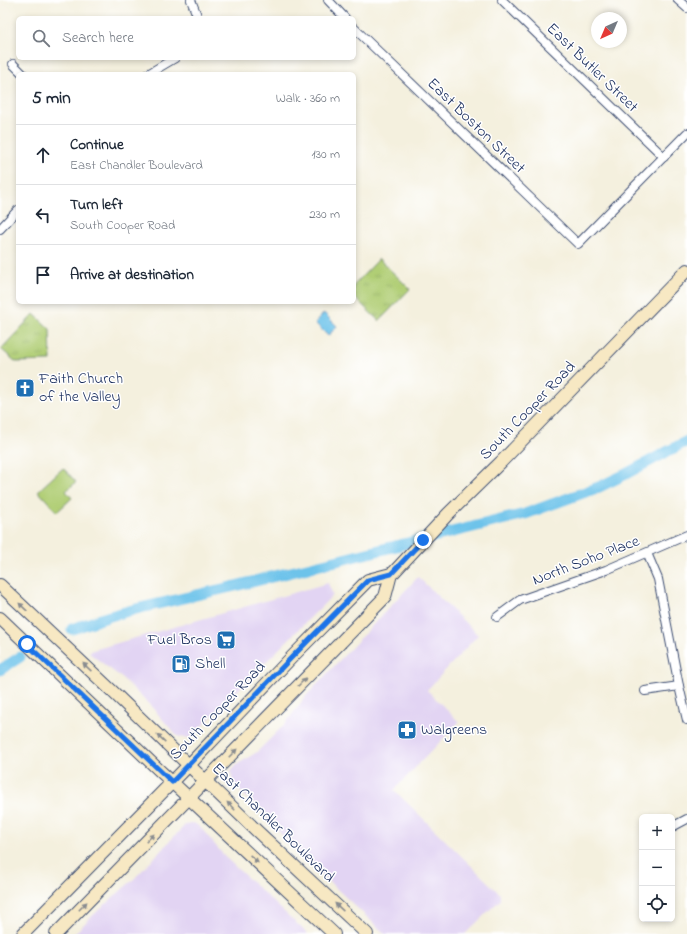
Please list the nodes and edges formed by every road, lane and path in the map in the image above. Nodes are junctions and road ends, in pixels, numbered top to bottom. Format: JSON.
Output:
{"nodes":[{"id":1,"x":191,"y":0,"type":"edge"},
{"id":2,"x":328,"y":0,"type":"edge"},
{"id":3,"x":502,"y":0,"type":"edge"},
{"id":4,"x":678,"y":0,"type":"edge"},
{"id":5,"x":687,"y":8,"type":"edge"},
{"id":6,"x":197,"y":16,"type":"edge"},
{"id":7,"x":343,"y":16,"type":"edge"},
{"id":8,"x":356,"y":30,"type":"edge"},
{"id":9,"x":172,"y":60,"type":"edge"},
{"id":10,"x":13,"y":64,"type":"dead end"},
{"id":11,"x":21,"y":72,"type":"edge"},
{"id":12,"x":151,"y":72,"type":"edge"},
{"id":13,"x":687,"y":133,"type":"edge"},
{"id":14,"x":664,"y":157,"type":"junction"},
{"id":15,"x":16,"y":212,"type":"edge"},
{"id":16,"x":0,"y":229,"type":"edge"},
{"id":17,"x":687,"y":270,"type":"edge"},
{"id":18,"x":687,"y":535,"type":"edge"},
{"id":19,"x":647,"y":553,"type":"junction"},
{"id":20,"x":391,"y":574,"type":"junction"},
{"id":21,"x":0,"y":585,"type":"edge"},
{"id":22,"x":497,"y":617,"type":"dead end"},
{"id":23,"x":0,"y":618,"type":"edge"},
{"id":24,"x":679,"y":686,"type":"junction"},
{"id":25,"x":645,"y":691,"type":"dead end"},
{"id":26,"x":687,"y":720,"type":"edge"},
{"id":27,"x":189,"y":765,"type":"junction"},
{"id":28,"x":205,"y":781,"type":"junction"},
{"id":29,"x":172,"y":782,"type":"junction"},
{"id":30,"x":189,"y":798,"type":"junction"},
{"id":31,"x":687,"y":819,"type":"edge"},
{"id":32,"x":675,"y":825,"type":"edge"},
{"id":33,"x":23,"y":934,"type":"edge"},
{"id":34,"x":56,"y":934,"type":"edge"},
{"id":35,"x":334,"y":934,"type":"edge"},
{"id":36,"x":368,"y":934,"type":"edge"}],
"edges":[{"from":1,"to":6,"type":"street"},
{"from":2,"to":7,"type":"street"},
{"from":3,"to":14,"type":"street","name":"East Butler Street"},
{"from":4,"to":5,"type":"street"},
{"from":8,"to":14,"type":"street","name":"East Boston Street"},
{"from":9,"to":12,"type":"street"},
{"from":10,"to":11,"type":"street"},
{"from":13,"to":14,"type":"street"},
{"from":15,"to":16,"type":"street"},
{"from":17,"to":20,"type":"main road","name":"South Cooper Road"},
{"from":18,"to":19,"type":"street","name":"North Soho Place"},
{"from":19,"to":22,"type":"street","name":"North Soho Place"},
{"from":19,"to":24,"type":"street"},
{"from":20,"to":27,"type":"main road","name":"South Cooper Road"},
{"from":28,"to":20,"type":"main road","one_way":true},
{"from":27,"to":21,"type":"main road","name":"East Chandler Boulevard","one_way":true},
{"from":23,"to":29,"type":"main road"},
{"from":24,"to":25,"type":"street"},
{"from":24,"to":26,"type":"street"},
{"from":27,"to":28,"type":"main road","name":"East Chandler Boulevard"},
{"from":27,"to":29,"type":"main road","name":"South Cooper Road"},
{"from":28,"to":30,"type":"main road"},
{"from":36,"to":28,"type":"main road","name":"East Chandler Boulevard","one_way":true},
{"from":29,"to":30,"type":"main road"},
{"from":29,"to":33,"type":"main road","name":"South Cooper Road"},
{"from":34,"to":30,"type":"main road","one_way":true},
{"from":30,"to":35,"type":"main road","one_way":true},
{"from":31,"to":32,"type":"street"}]}
